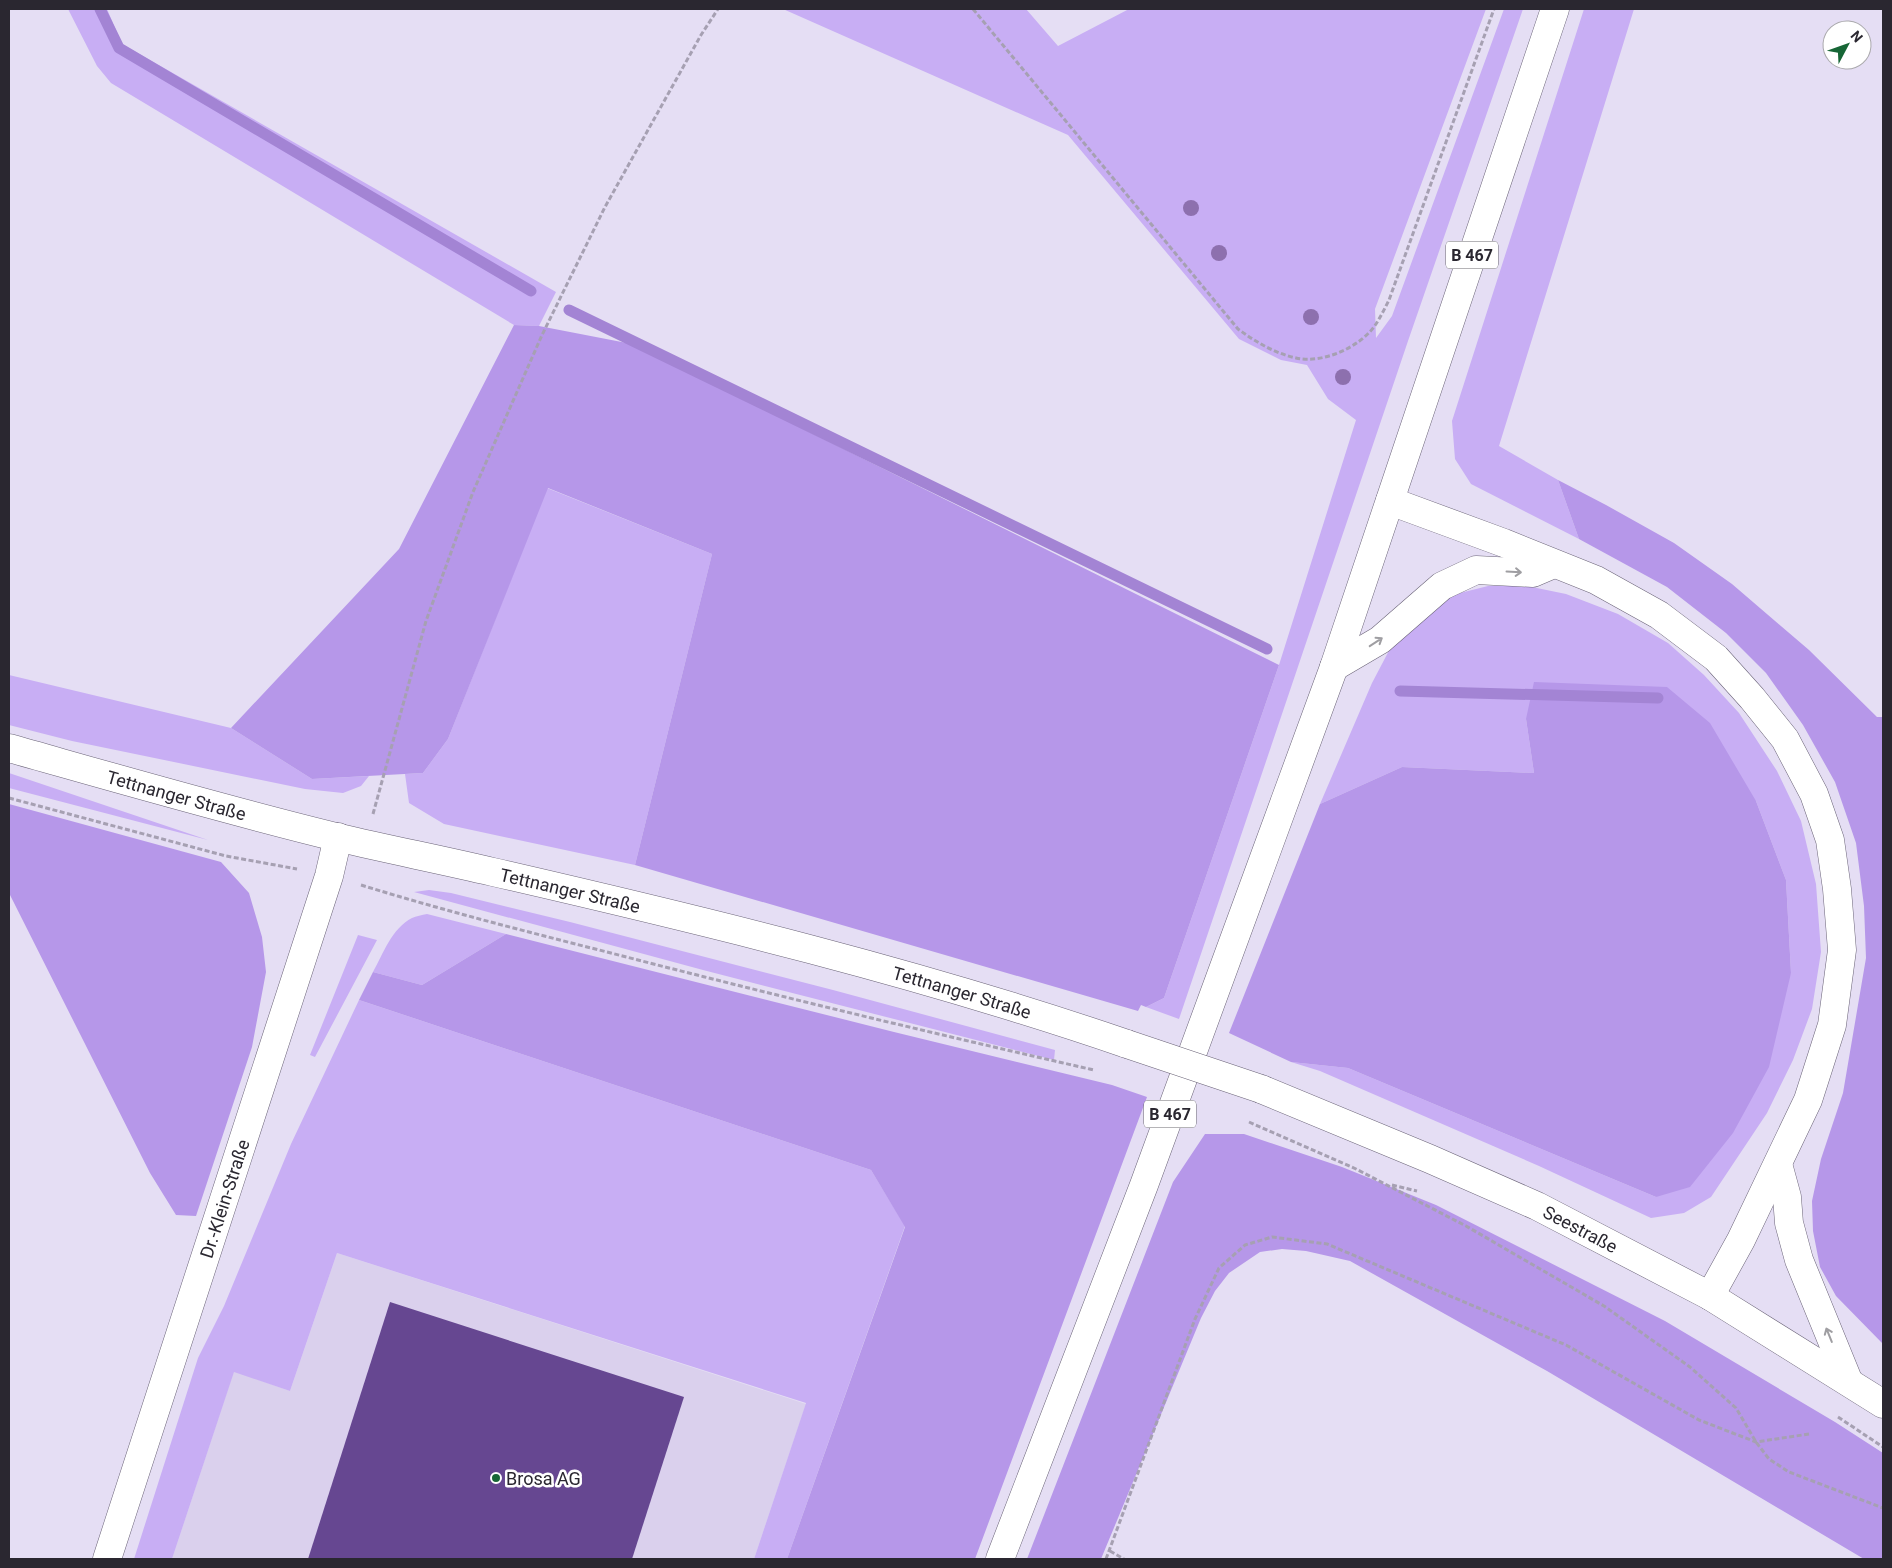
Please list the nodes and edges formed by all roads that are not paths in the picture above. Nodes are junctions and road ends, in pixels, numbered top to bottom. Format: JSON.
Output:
{"nodes":[{"id":1,"x":1554,"y":9,"type":"edge"},
{"id":2,"x":1390,"y":501,"type":"junction"},
{"id":3,"x":1554,"y":564,"type":"junction"},
{"id":4,"x":1334,"y":667,"type":"junction"},
{"id":5,"x":9,"y":748,"type":"edge"},
{"id":6,"x":338,"y":837,"type":"junction"},
{"id":7,"x":1261,"y":1088,"type":"joint"},
{"id":8,"x":1778,"y":1164,"type":"junction"},
{"id":9,"x":1710,"y":1296,"type":"junction"},
{"id":10,"x":1848,"y":1380,"type":"junction"},
{"id":11,"x":1883,"y":1404,"type":"edge"},
{"id":12,"x":107,"y":1559,"type":"edge"},
{"id":13,"x":1000,"y":1559,"type":"edge"}],
"edges":[{"from":1,"to":2,"type":"main road","number":"B 467"},
{"from":2,"to":3,"type":"main road"},
{"from":2,"to":4,"type":"main road","number":"B 467"},
{"from":4,"to":3,"type":"main road","one_way":true},
{"from":3,"to":8,"type":"main road"},
{"from":4,"to":13,"type":"main road","number":"B 467"},
{"from":5,"to":6,"type":"main road","name":"Tettnanger Straße"},
{"from":6,"to":7,"type":"main road","name":"Tettnanger Straße","bridge":true},
{"from":6,"to":12,"type":"main road","name":"Dr.-Klein-Straße"},
{"from":7,"to":9,"type":"main road","name":"Seestraße"},
{"from":8,"to":9,"type":"main road"},
{"from":10,"to":8,"type":"main road","one_way":true},
{"from":9,"to":10,"type":"main road","name":"Seestraße"},
{"from":10,"to":11,"type":"main road","name":"Seestraße"}]}
